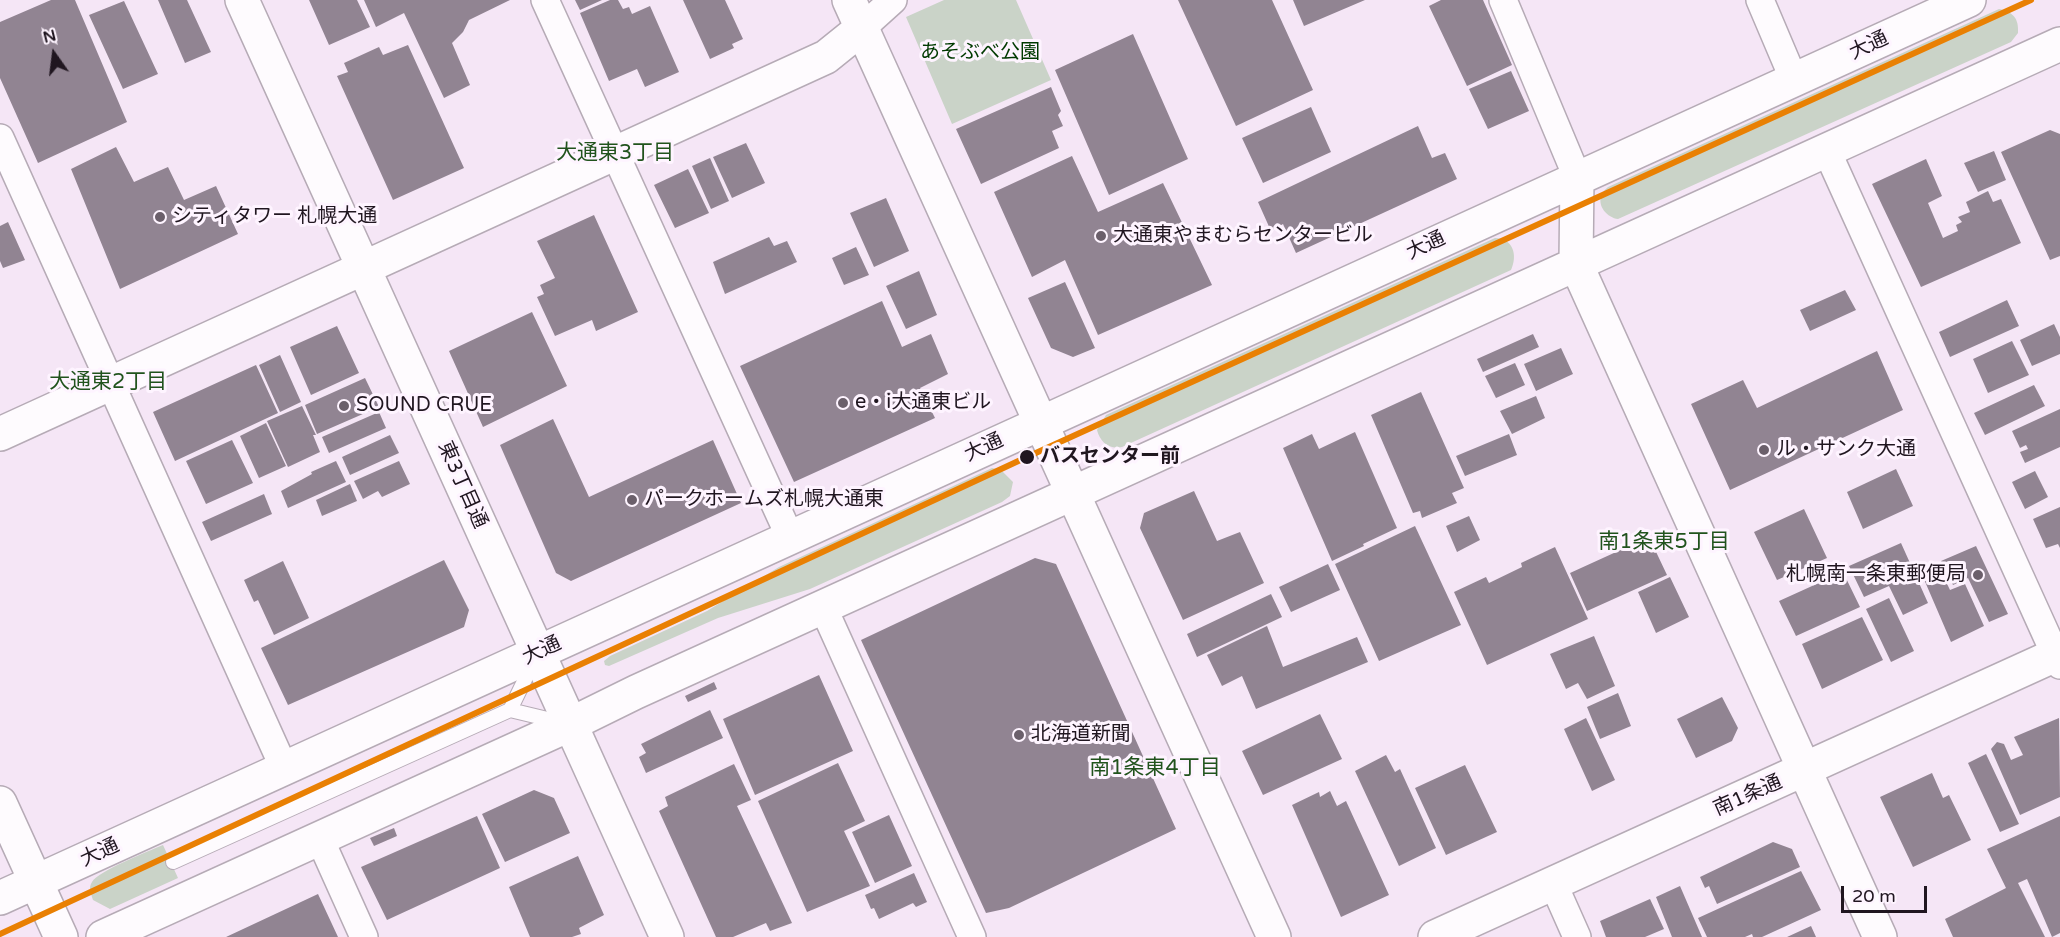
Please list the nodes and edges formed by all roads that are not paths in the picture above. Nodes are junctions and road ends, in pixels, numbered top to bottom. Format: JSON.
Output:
{"nodes":[{"id":1,"x":242,"y":0,"type":"edge"},
{"id":2,"x":545,"y":0,"type":"edge"},
{"id":3,"x":893,"y":0,"type":"edge"},
{"id":4,"x":1503,"y":0,"type":"edge"},
{"id":5,"x":1760,"y":0,"type":"edge"},
{"id":6,"x":1969,"y":0,"type":"edge"},
{"id":7,"x":855,"y":14,"type":"edge"},
{"id":8,"x":2060,"y":44,"type":"edge"},
{"id":9,"x":1794,"y":80,"type":"junction"},
{"id":10,"x":0,"y":138,"type":"edge"},
{"id":11,"x":1827,"y":151,"type":"junction"},
{"id":12,"x":615,"y":154,"type":"junction"},
{"id":13,"x":1577,"y":177,"type":"junction"},
{"id":14,"x":1576,"y":264,"type":"junction"},
{"id":15,"x":363,"y":267,"type":"junction"},
{"id":16,"x":112,"y":382,"type":"junction"},
{"id":17,"x":1042,"y":422,"type":"junction"},
{"id":18,"x":0,"y":434,"type":"edge"},
{"id":19,"x":1073,"y":492,"type":"junction"},
{"id":20,"x":790,"y":537,"type":"junction"},
{"id":21,"x":823,"y":607,"type":"junction"},
{"id":22,"x":538,"y":653,"type":"junction"},
{"id":23,"x":2058,"y":658,"type":"edge"},
{"id":24,"x":510,"y":710,"type":"junction"},
{"id":25,"x":571,"y":724,"type":"junction"},
{"id":26,"x":284,"y":768,"type":"junction"},
{"id":27,"x":1805,"y":770,"type":"junction"},
{"id":28,"x":0,"y":803,"type":"edge"},
{"id":29,"x":319,"y":837,"type":"junction"},
{"id":30,"x":173,"y":862,"type":"dead end"},
{"id":31,"x":36,"y":882,"type":"junction"},
{"id":32,"x":1553,"y":883,"type":"junction"},
{"id":33,"x":0,"y":898,"type":"edge"},
{"id":34,"x":61,"y":937,"type":"edge"},
{"id":35,"x":104,"y":937,"type":"edge"},
{"id":36,"x":364,"y":937,"type":"edge"},
{"id":37,"x":667,"y":937,"type":"edge"},
{"id":38,"x":972,"y":937,"type":"edge"},
{"id":39,"x":1274,"y":937,"type":"edge"},
{"id":40,"x":1436,"y":937,"type":"edge"},
{"id":41,"x":1577,"y":937,"type":"edge"},
{"id":42,"x":1880,"y":937,"type":"edge"}],
"edges":[{"from":1,"to":15,"type":"street","name":"東3丁目通"},
{"from":2,"to":12,"type":"street"},
{"from":3,"to":7,"type":"street"},
{"from":4,"to":13,"type":"street"},
{"from":5,"to":9,"type":"street"},
{"from":6,"to":9,"type":"street","name":"大通"},
{"from":7,"to":12,"type":"street"},
{"from":7,"to":17,"type":"street"},
{"from":8,"to":11,"type":"street"},
{"from":9,"to":13,"type":"street","name":"大通"},
{"from":10,"to":16,"type":"street"},
{"from":11,"to":14,"type":"street"},
{"from":11,"to":23,"type":"street"},
{"from":12,"to":15,"type":"street"},
{"from":12,"to":20,"type":"street"},
{"from":13,"to":14,"type":"street"},
{"from":13,"to":17,"type":"street","name":"大通"},
{"from":14,"to":19,"type":"street"},
{"from":14,"to":27,"type":"street"},
{"from":15,"to":16,"type":"street"},
{"from":15,"to":22,"type":"street","name":"東3丁目通"},
{"from":16,"to":18,"type":"street"},
{"from":16,"to":26,"type":"street"},
{"from":17,"to":19,"type":"street"},
{"from":17,"to":20,"type":"street","name":"大通"},
{"from":19,"to":21,"type":"street"},
{"from":19,"to":39,"type":"street"},
{"from":20,"to":22,"type":"street","name":"大通"},
{"from":21,"to":25,"type":"street"},
{"from":21,"to":38,"type":"street"},
{"from":22,"to":24,"type":"lane"},
{"from":22,"to":25,"type":"street","name":"東3丁目通"},
{"from":22,"to":26,"type":"street","name":"大通"},
{"from":23,"to":27,"type":"street","name":"南1条通"},
{"from":24,"to":25,"type":"lane"},
{"from":24,"to":30,"type":"lane"},
{"from":25,"to":29,"type":"street"},
{"from":25,"to":37,"type":"street","name":"東3丁目通"},
{"from":26,"to":31,"type":"street","name":"大通"},
{"from":27,"to":32,"type":"street","name":"南1条通"},
{"from":27,"to":42,"type":"street"},
{"from":28,"to":31,"type":"street"},
{"from":29,"to":35,"type":"street"},
{"from":29,"to":36,"type":"street"},
{"from":31,"to":33,"type":"street","name":"大通"},
{"from":31,"to":34,"type":"street"},
{"from":32,"to":40,"type":"street","name":"南1条通"},
{"from":32,"to":41,"type":"street"}]}
